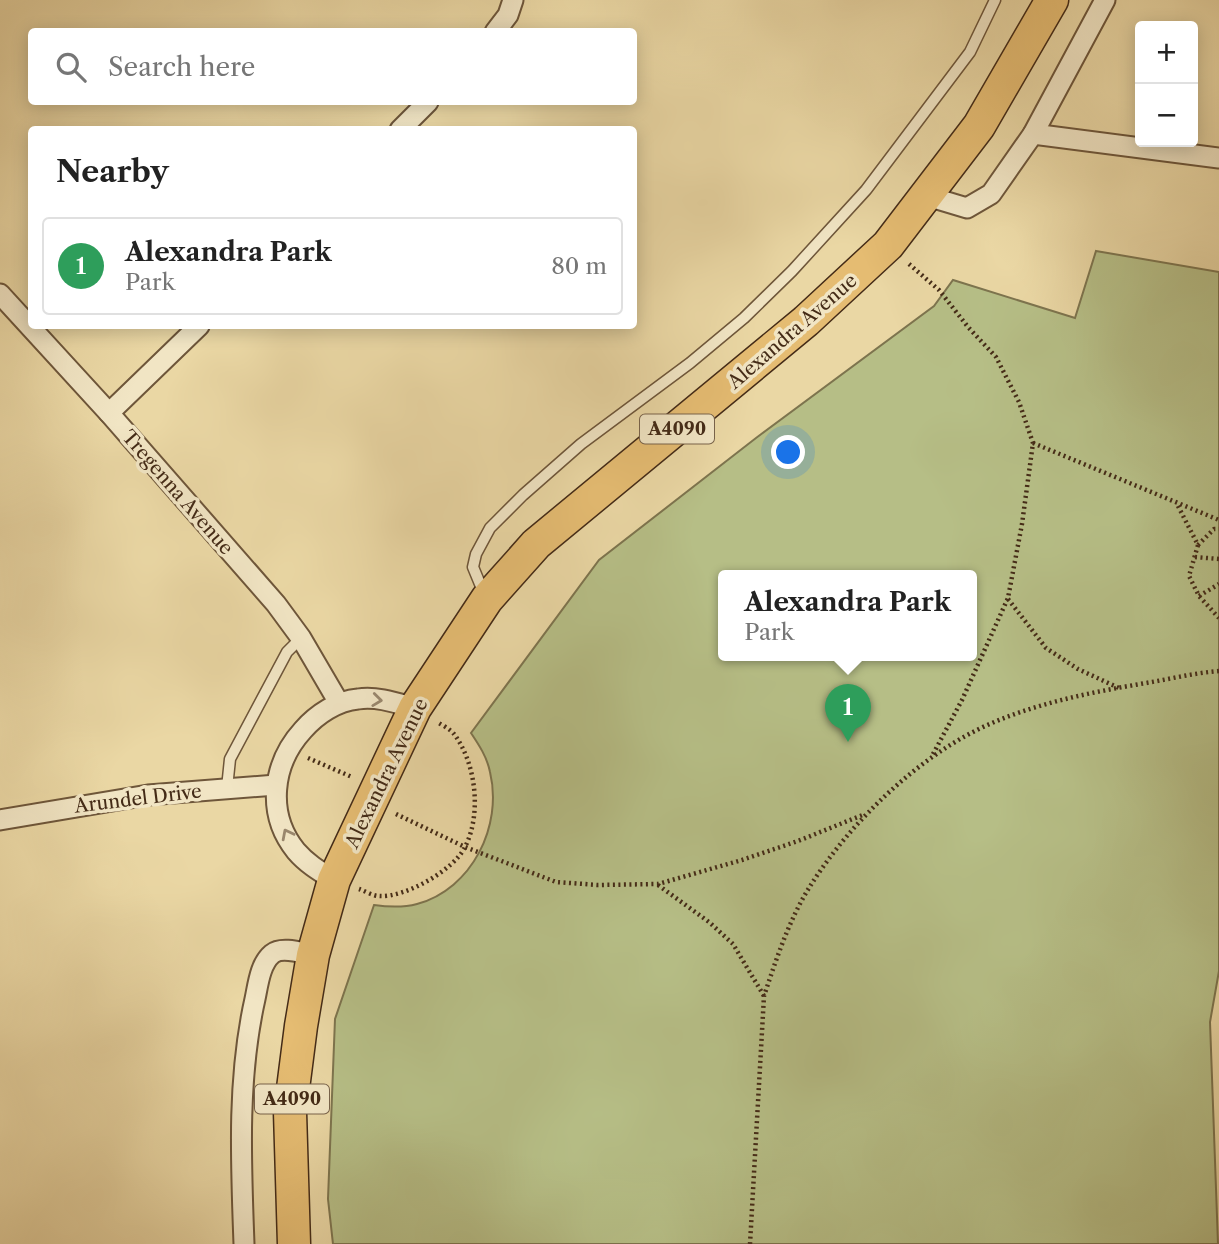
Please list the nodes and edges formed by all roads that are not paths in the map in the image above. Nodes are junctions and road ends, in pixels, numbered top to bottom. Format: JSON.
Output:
{"nodes":[{"id":1,"x":513,"y":0,"type":"edge"},
{"id":2,"x":995,"y":0,"type":"edge"},
{"id":3,"x":1052,"y":0,"type":"edge"},
{"id":4,"x":1105,"y":0,"type":"edge"},
{"id":5,"x":498,"y":28,"type":"edge"},
{"id":6,"x":425,"y":105,"type":"edge"},
{"id":7,"x":404,"y":126,"type":"edge"},
{"id":8,"x":1033,"y":134,"type":"junction"},
{"id":9,"x":1219,"y":158,"type":"edge"},
{"id":10,"x":927,"y":196,"type":"junction"},
{"id":11,"x":0,"y":294,"type":"edge"},
{"id":12,"x":28,"y":325,"type":"edge"},
{"id":13,"x":32,"y":329,"type":"edge"},
{"id":14,"x":196,"y":329,"type":"edge"},
{"id":15,"x":109,"y":413,"type":"junction"},
{"id":16,"x":486,"y":599,"type":"junction"},
{"id":17,"x":301,"y":638,"type":"junction"},
{"id":18,"x":339,"y":703,"type":"junction"},
{"id":19,"x":415,"y":708,"type":"junction"},
{"id":20,"x":276,"y":785,"type":"junction"},
{"id":21,"x":227,"y":788,"type":"junction"},
{"id":22,"x":0,"y":820,"type":"edge"},
{"id":23,"x":334,"y":880,"type":"junction"},
{"id":24,"x":313,"y":955,"type":"junction"},
{"id":25,"x":244,"y":1244,"type":"edge"},
{"id":26,"x":294,"y":1244,"type":"edge"}],
"edges":[{"from":1,"to":5,"type":"street"},
{"from":2,"to":16,"type":"lane"},
{"from":3,"to":10,"type":"main road","name":"Alexandra Avenue","number":"A4090"},
{"from":4,"to":8,"type":"street"},
{"from":6,"to":7,"type":"street"},
{"from":8,"to":9,"type":"street"},
{"from":8,"to":10,"type":"street"},
{"from":10,"to":16,"type":"main road","name":"Alexandra Avenue","number":"A4090"},
{"from":11,"to":12,"type":"street","name":"Tregenna Avenue"},
{"from":13,"to":15,"type":"street","name":"Tregenna Avenue"},
{"from":14,"to":15,"type":"street"},
{"from":15,"to":17,"type":"street","name":"Tregenna Avenue"},
{"from":16,"to":19,"type":"main road","name":"Alexandra Avenue","number":"A4090"},
{"from":17,"to":18,"type":"street","name":"Tregenna Avenue"},
{"from":17,"to":21,"type":"lane"},
{"from":18,"to":19,"type":"street","one_way":true},
{"from":18,"to":20,"type":"street"},
{"from":19,"to":23,"type":"main road","name":"Alexandra Avenue","number":"A4090"},
{"from":20,"to":21,"type":"street","name":"Arundel Drive"},
{"from":23,"to":20,"type":"street","one_way":true},
{"from":21,"to":22,"type":"street","name":"Arundel Drive"},
{"from":23,"to":24,"type":"main road","name":"Alexandra Avenue","number":"A4090"},
{"from":24,"to":25,"type":"street"},
{"from":24,"to":26,"type":"main road","name":"Alexandra Avenue","number":"A4090"}]}
